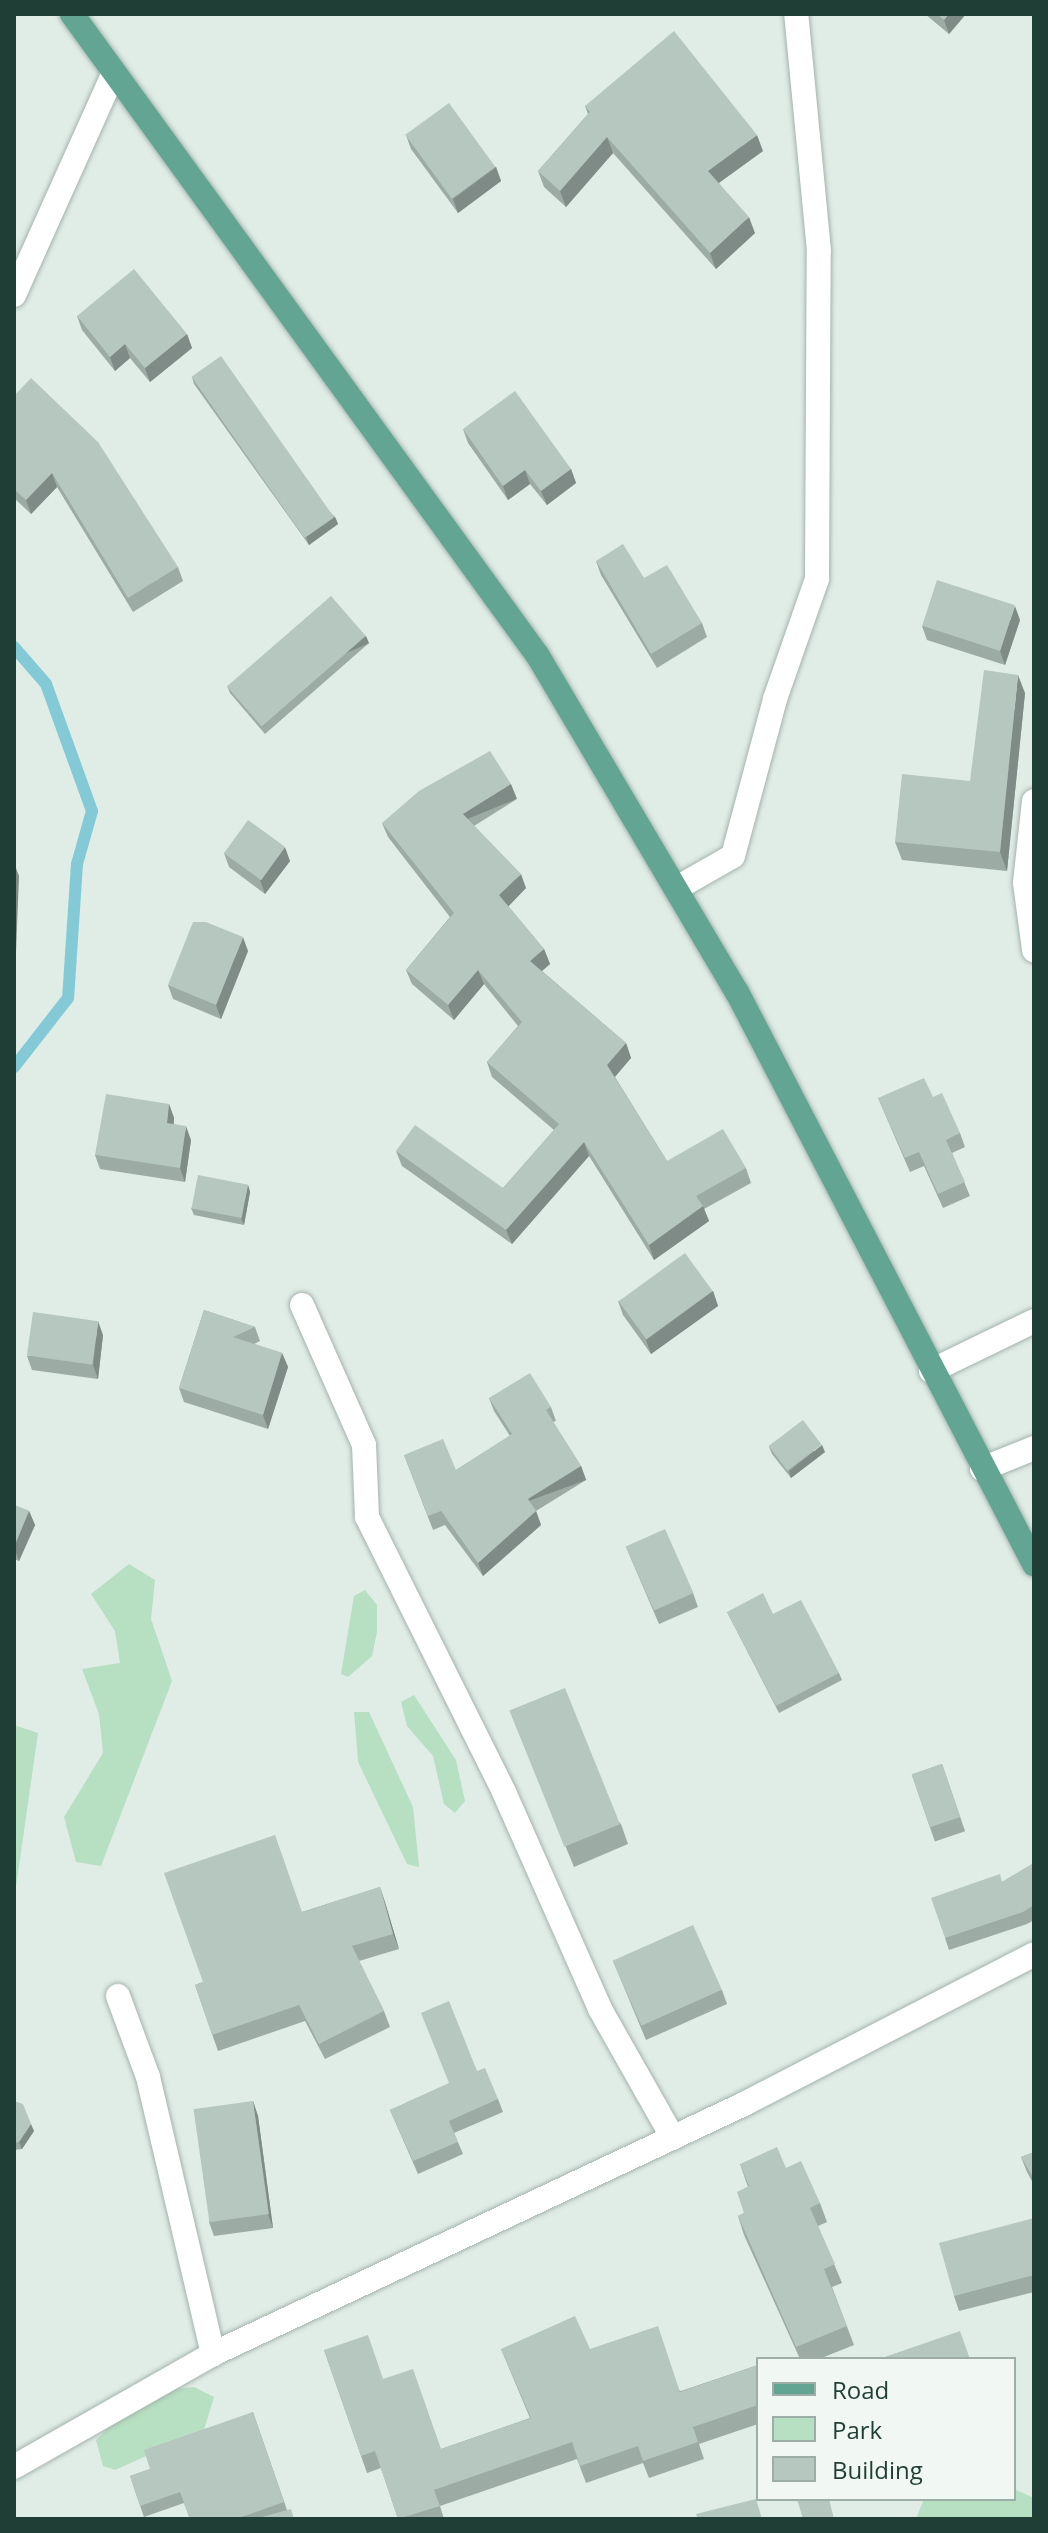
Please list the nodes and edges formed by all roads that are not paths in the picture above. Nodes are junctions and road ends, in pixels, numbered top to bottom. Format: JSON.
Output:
{"nodes":[{"id":1,"x":72,"y":14,"type":"edge"},
{"id":2,"x":796,"y":14,"type":"edge"},
{"id":3,"x":114,"y":73,"type":"junction"},
{"id":4,"x":14,"y":295,"type":"edge"},
{"id":5,"x":1034,"y":801,"type":"edge"},
{"id":6,"x":677,"y":888,"type":"junction"},
{"id":7,"x":1034,"y":950,"type":"edge"},
{"id":8,"x":302,"y":1305,"type":"dead end"},
{"id":9,"x":1034,"y":1321,"type":"edge"},
{"id":10,"x":931,"y":1371,"type":"junction"},
{"id":11,"x":1034,"y":1448,"type":"edge"},
{"id":12,"x":982,"y":1469,"type":"junction"},
{"id":13,"x":1034,"y":1564,"type":"edge"},
{"id":14,"x":1034,"y":1954,"type":"edge"},
{"id":15,"x":118,"y":1996,"type":"dead end"},
{"id":16,"x":673,"y":2138,"type":"junction"},
{"id":17,"x":213,"y":2354,"type":"junction"},
{"id":18,"x":14,"y":2467,"type":"edge"}],
"edges":[{"from":1,"to":3,"type":"main road"},
{"from":2,"to":6,"type":"street"},
{"from":3,"to":4,"type":"street"},
{"from":3,"to":6,"type":"main road"},
{"from":5,"to":7,"type":"street"},
{"from":6,"to":10,"type":"main road"},
{"from":8,"to":16,"type":"street"},
{"from":9,"to":10,"type":"street"},
{"from":10,"to":12,"type":"main road"},
{"from":11,"to":12,"type":"street"},
{"from":12,"to":13,"type":"main road"},
{"from":14,"to":16,"type":"street"},
{"from":15,"to":17,"type":"street"},
{"from":16,"to":17,"type":"street"},
{"from":17,"to":18,"type":"street"}]}
